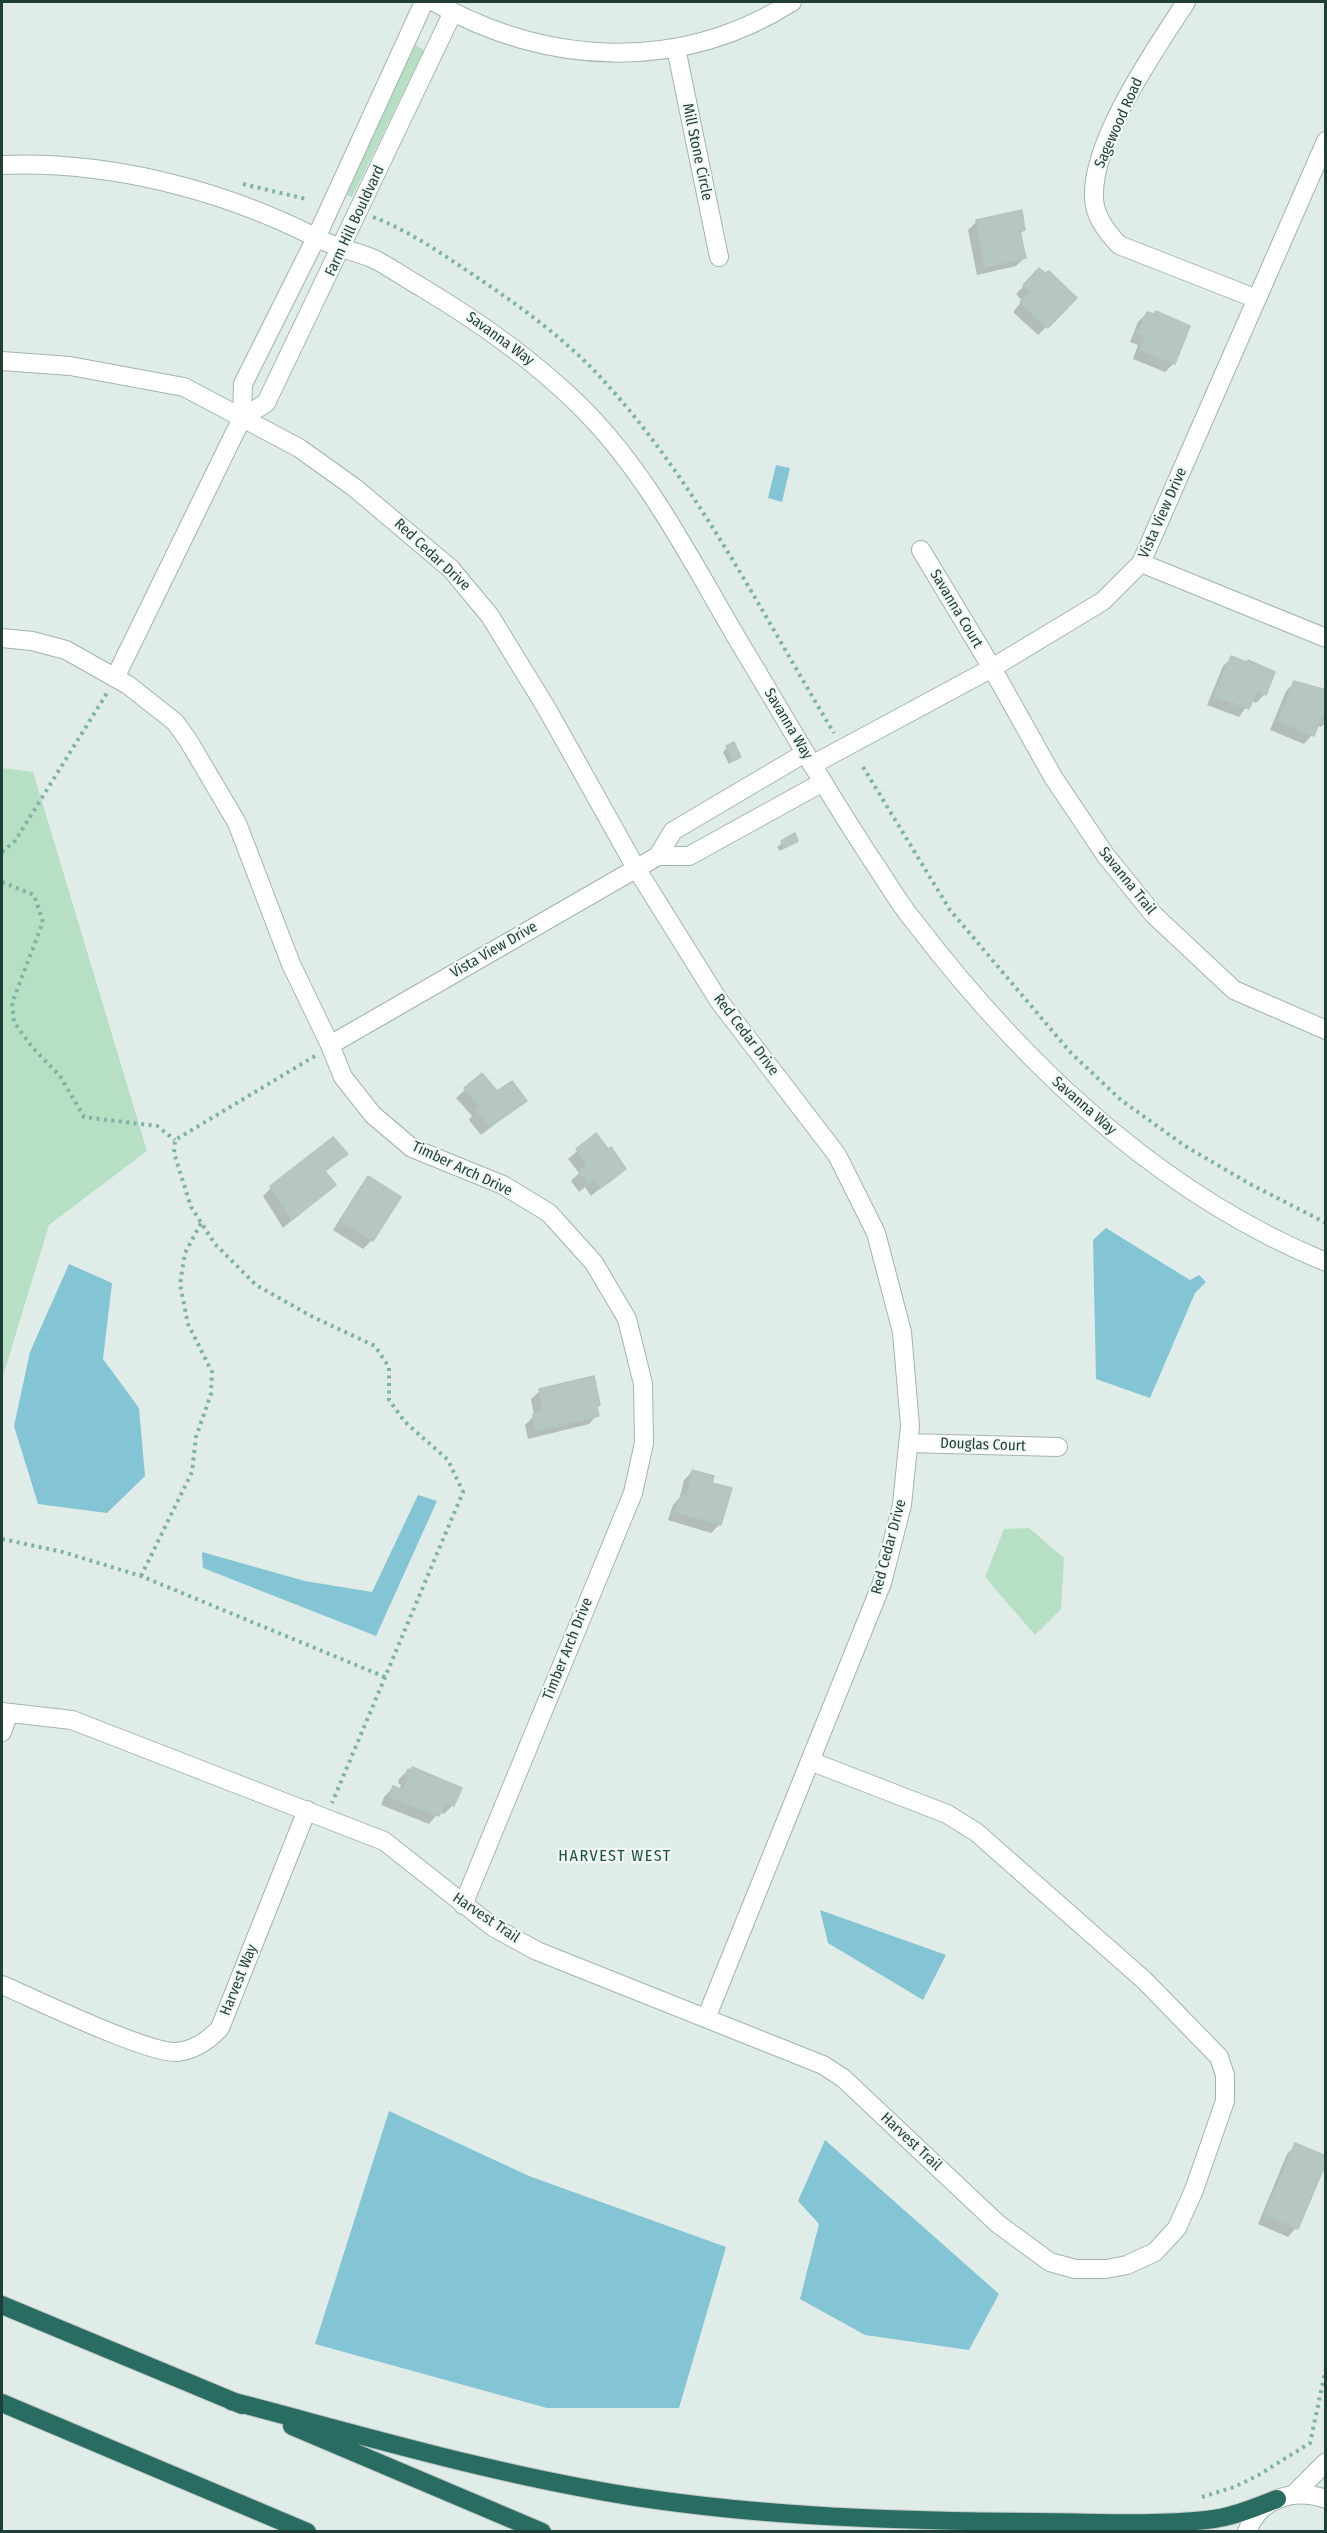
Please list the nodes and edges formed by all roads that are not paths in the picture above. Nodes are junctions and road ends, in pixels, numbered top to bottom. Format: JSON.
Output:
{"nodes":[{"id":1,"x":424,"y":2,"type":"edge"},
{"id":2,"x":434,"y":2,"type":"edge"},
{"id":3,"x":792,"y":2,"type":"edge"},
{"id":4,"x":1186,"y":2,"type":"edge"},
{"id":5,"x":453,"y":12,"type":"junction"},
{"id":6,"x":676,"y":48,"type":"junction"},
{"id":7,"x":1326,"y":141,"type":"edge"},
{"id":8,"x":2,"y":165,"type":"edge"},
{"id":9,"x":316,"y":238,"type":"junction"},
{"id":10,"x":342,"y":248,"type":"junction"},
{"id":11,"x":719,"y":257,"type":"dead end"},
{"id":12,"x":1257,"y":299,"type":"junction"},
{"id":13,"x":2,"y":361,"type":"edge"},
{"id":14,"x":242,"y":418,"type":"junction"},
{"id":15,"x":921,"y":550,"type":"dead end"},
{"id":16,"x":1141,"y":563,"type":"junction"},
{"id":17,"x":2,"y":638,"type":"edge"},
{"id":18,"x":1326,"y":638,"type":"edge"},
{"id":19,"x":992,"y":668,"type":"junction"},
{"id":20,"x":116,"y":678,"type":"junction"},
{"id":21,"x":809,"y":759,"type":"junction"},
{"id":22,"x":823,"y":782,"type":"junction"},
{"id":23,"x":658,"y":856,"type":"junction"},
{"id":24,"x":636,"y":868,"type":"junction"},
{"id":25,"x":1326,"y":1030,"type":"edge"},
{"id":26,"x":330,"y":1045,"type":"junction"},
{"id":27,"x":1326,"y":1262,"type":"edge"},
{"id":28,"x":909,"y":1443,"type":"junction"},
{"id":29,"x":1058,"y":1447,"type":"dead end"},
{"id":30,"x":5,"y":1712,"type":"edge"},
{"id":31,"x":2,"y":1732,"type":"edge"},
{"id":32,"x":810,"y":1761,"type":"junction"},
{"id":33,"x":307,"y":1810,"type":"junction"},
{"id":34,"x":463,"y":1905,"type":"junction"},
{"id":35,"x":2,"y":1985,"type":"edge"},
{"id":36,"x":707,"y":2016,"type":"junction"},
{"id":37,"x":2,"y":2305,"type":"edge"},
{"id":38,"x":231,"y":2401,"type":"junction"},
{"id":39,"x":2,"y":2403,"type":"edge"},
{"id":40,"x":1326,"y":2462,"type":"edge"},
{"id":41,"x":1285,"y":2496,"type":"junction"},
{"id":42,"x":1326,"y":2499,"type":"edge"},
{"id":43,"x":307,"y":2532,"type":"edge"},
{"id":44,"x":542,"y":2532,"type":"edge"},
{"id":45,"x":1247,"y":2532,"type":"edge"}],
"edges":[{"from":1,"to":9,"type":"street","name":"Farm Hill Bouldvard"},
{"from":2,"to":5,"type":"street"},
{"from":3,"to":6,"type":"street"},
{"from":4,"to":12,"type":"street","name":"Sagewood Road"},
{"from":5,"to":6,"type":"street"},
{"from":5,"to":10,"type":"street","name":"Farm Hill Bouldvard"},
{"from":6,"to":11,"type":"street","name":"Mill Stone Circle"},
{"from":7,"to":12,"type":"street","name":"Vista View Drive"},
{"from":8,"to":9,"type":"street","name":"Savanna Way"},
{"from":9,"to":10,"type":"street","name":"Savanna Way"},
{"from":9,"to":14,"type":"street","name":"Farm Hill Bouldvard"},
{"from":10,"to":14,"type":"street","name":"Farm Hill Bouldvard"},
{"from":10,"to":21,"type":"street","name":"Savanna Way"},
{"from":12,"to":16,"type":"street","name":"Vista View Drive"},
{"from":13,"to":14,"type":"street","name":"Red Cedar Drive"},
{"from":14,"to":20,"type":"street","name":"Farm Hill Bouldvard"},
{"from":14,"to":24,"type":"street","name":"Red Cedar Drive"},
{"from":15,"to":19,"type":"street","name":"Savanna Court"},
{"from":16,"to":18,"type":"street"},
{"from":16,"to":19,"type":"street","name":"Vista View Drive"},
{"from":17,"to":20,"type":"street","name":"Timber Arch Drive"},
{"from":19,"to":21,"type":"street","name":"Vista View Drive"},
{"from":19,"to":25,"type":"street","name":"Savanna Trail"},
{"from":20,"to":26,"type":"street","name":"Timber Arch Drive"},
{"from":21,"to":22,"type":"street","name":"Savanna Way"},
{"from":21,"to":23,"type":"street","name":"Vista View Drive"},
{"from":22,"to":23,"type":"street","name":"Vista View Drive"},
{"from":22,"to":27,"type":"street","name":"Savanna Way"},
{"from":23,"to":24,"type":"street","name":"Vista View Drive"},
{"from":24,"to":26,"type":"street","name":"Vista View Drive"},
{"from":24,"to":28,"type":"street","name":"Red Cedar Drive"},
{"from":26,"to":34,"type":"street","name":"Timber Arch Drive"},
{"from":28,"to":29,"type":"street","name":"Douglas Court"},
{"from":28,"to":32,"type":"street","name":"Red Cedar Drive"},
{"from":30,"to":31,"type":"street"},
{"from":30,"to":33,"type":"street","name":"Harvest Trail"},
{"from":32,"to":36,"type":"street","name":"Red Cedar Drive"},
{"from":32,"to":36,"type":"street","name":"Harvest Trail"},
{"from":33,"to":34,"type":"street","name":"Harvest Trail"},
{"from":33,"to":35,"type":"street","name":"Harvest Way"},
{"from":34,"to":36,"type":"street","name":"Harvest Trail"},
{"from":37,"to":38,"type":"highway"},
{"from":38,"to":41,"type":"highway"},
{"from":38,"to":44,"type":"highway"},
{"from":39,"to":43,"type":"highway"},
{"from":40,"to":41,"type":"street"},
{"from":41,"to":42,"type":"street"},
{"from":41,"to":45,"type":"street"}]}
